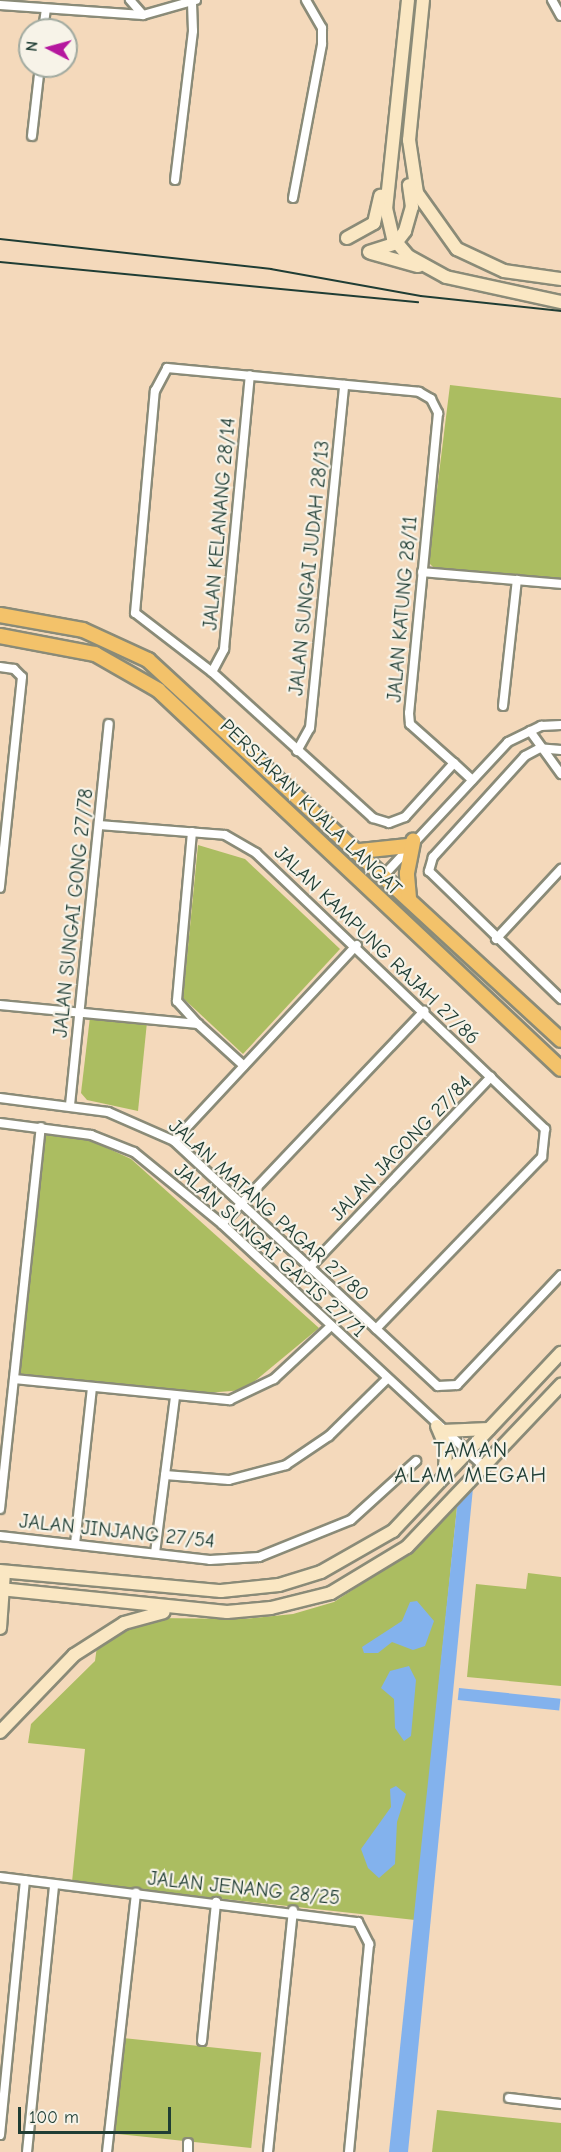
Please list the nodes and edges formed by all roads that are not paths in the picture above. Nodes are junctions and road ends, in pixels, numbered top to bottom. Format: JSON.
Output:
{"nodes":[{"id":1,"x":130,"y":0,"type":"edge"},
{"id":2,"x":306,"y":0,"type":"edge"},
{"id":3,"x":408,"y":0,"type":"edge"},
{"id":4,"x":423,"y":0,"type":"edge"},
{"id":5,"x":552,"y":0,"type":"edge"},
{"id":6,"x":194,"y":1,"type":"edge"},
{"id":7,"x":0,"y":5,"type":"edge"},
{"id":8,"x":46,"y":9,"type":"junction"},
{"id":9,"x":143,"y":15,"type":"junction"},
{"id":10,"x":561,"y":16,"type":"edge"},
{"id":11,"x":45,"y":18,"type":"edge"},
{"id":12,"x":39,"y":78,"type":"edge"},
{"id":13,"x":32,"y":136,"type":"dead end"},
{"id":14,"x":409,"y":140,"type":"junction"},
{"id":15,"x":391,"y":145,"type":"junction"},
{"id":16,"x":174,"y":180,"type":"dead end"},
{"id":17,"x":293,"y":198,"type":"dead end"},
{"id":18,"x":347,"y":238,"type":"dead end"},
{"id":19,"x":396,"y":243,"type":"junction"},
{"id":20,"x":425,"y":267,"type":"junction"},
{"id":21,"x":561,"y":279,"type":"edge"},
{"id":22,"x":561,"y":302,"type":"edge"},
{"id":23,"x":250,"y":375,"type":"junction"},
{"id":24,"x":344,"y":385,"type":"junction"},
{"id":25,"x":422,"y":572,"type":"junction"},
{"id":26,"x":517,"y":580,"type":"junction"},
{"id":27,"x":561,"y":584,"type":"edge"},
{"id":28,"x":0,"y":615,"type":"edge"},
{"id":29,"x":0,"y":636,"type":"edge"},
{"id":30,"x":0,"y":667,"type":"edge"},
{"id":31,"x":212,"y":672,"type":"junction"},
{"id":32,"x":503,"y":706,"type":"dead end"},
{"id":33,"x":109,"y":724,"type":"dead end"},
{"id":34,"x":561,"y":725,"type":"edge"},
{"id":35,"x":530,"y":731,"type":"junction"},
{"id":36,"x":540,"y":748,"type":"junction"},
{"id":37,"x":561,"y":750,"type":"edge"},
{"id":38,"x":297,"y":751,"type":"junction"},
{"id":39,"x":454,"y":763,"type":"junction"},
{"id":40,"x":561,"y":774,"type":"edge"},
{"id":41,"x":472,"y":780,"type":"junction"},
{"id":42,"x":99,"y":825,"type":"junction"},
{"id":43,"x":192,"y":832,"type":"junction"},
{"id":44,"x":321,"y":843,"type":"junction"},
{"id":45,"x":411,"y":844,"type":"junction"},
{"id":46,"x":360,"y":851,"type":"junction"},
{"id":47,"x":561,"y":869,"type":"edge"},
{"id":48,"x":385,"y":874,"type":"junction"},
{"id":49,"x":0,"y":888,"type":"edge"},
{"id":50,"x":409,"y":897,"type":"junction"},
{"id":51,"x":411,"y":929,"type":"junction"},
{"id":52,"x":496,"y":939,"type":"junction"},
{"id":53,"x":357,"y":945,"type":"junction"},
{"id":54,"x":561,"y":999,"type":"edge"},
{"id":55,"x":0,"y":1005,"type":"edge"},
{"id":56,"x":424,"y":1011,"type":"junction"},
{"id":57,"x":78,"y":1013,"type":"junction"},
{"id":58,"x":198,"y":1024,"type":"junction"},
{"id":59,"x":561,"y":1040,"type":"edge"},
{"id":60,"x":244,"y":1066,"type":"junction"},
{"id":61,"x":561,"y":1069,"type":"edge"},
{"id":62,"x":491,"y":1077,"type":"junction"},
{"id":63,"x":0,"y":1098,"type":"edge"},
{"id":64,"x":70,"y":1105,"type":"junction"},
{"id":65,"x":0,"y":1123,"type":"edge"},
{"id":66,"x":41,"y":1127,"type":"junction"},
{"id":67,"x":174,"y":1141,"type":"junction"},
{"id":68,"x":243,"y":1205,"type":"junction"},
{"id":69,"x":222,"y":1224,"type":"junction"},
{"id":70,"x":309,"y":1268,"type":"junction"},
{"id":71,"x":561,"y":1275,"type":"edge"},
{"id":72,"x":331,"y":1326,"type":"junction"},
{"id":73,"x":376,"y":1329,"type":"junction"},
{"id":74,"x":561,"y":1353,"type":"edge"},
{"id":75,"x":14,"y":1379,"type":"junction"},
{"id":76,"x":387,"y":1379,"type":"junction"},
{"id":77,"x":561,"y":1385,"type":"edge"},
{"id":78,"x":92,"y":1388,"type":"junction"},
{"id":79,"x":175,"y":1396,"type":"junction"},
{"id":80,"x":439,"y":1428,"type":"junction"},
{"id":81,"x":489,"y":1429,"type":"junction"},
{"id":82,"x":468,"y":1453,"type":"junction"},
{"id":83,"x":416,"y":1461,"type":"dead end"},
{"id":84,"x":484,"y":1467,"type":"junction"},
{"id":85,"x":165,"y":1475,"type":"junction"},
{"id":86,"x":445,"y":1477,"type":"junction"},
{"id":87,"x":0,"y":1509,"type":"edge"},
{"id":88,"x":0,"y":1536,"type":"edge"},
{"id":89,"x":75,"y":1544,"type":"junction"},
{"id":90,"x":155,"y":1553,"type":"junction"},
{"id":91,"x":2,"y":1571,"type":"edge"},
{"id":92,"x":2,"y":1589,"type":"edge"},
{"id":93,"x":180,"y":1610,"type":"junction"},
{"id":94,"x":0,"y":1628,"type":"edge"},
{"id":95,"x":0,"y":1732,"type":"edge"},
{"id":96,"x":0,"y":1877,"type":"edge"},
{"id":97,"x":25,"y":1880,"type":"junction"},
{"id":98,"x":54,"y":1884,"type":"junction"},
{"id":99,"x":136,"y":1893,"type":"junction"},
{"id":100,"x":216,"y":1902,"type":"junction"},
{"id":101,"x":293,"y":1910,"type":"junction"},
{"id":102,"x":202,"y":2042,"type":"dead end"},
{"id":103,"x":509,"y":2098,"type":"dead end"},
{"id":104,"x":561,"y":2104,"type":"edge"},
{"id":105,"x":0,"y":2135,"type":"edge"},
{"id":106,"x":27,"y":2152,"type":"edge"},
{"id":107,"x":107,"y":2152,"type":"edge"},
{"id":108,"x":268,"y":2152,"type":"edge"},
{"id":109,"x":349,"y":2152,"type":"edge"}],
"edges":[{"from":1,"to":9,"type":"street"},
{"from":2,"to":17,"type":"street"},
{"from":3,"to":15,"type":"main road"},
{"from":4,"to":14,"type":"main road"},
{"from":5,"to":10,"type":"street"},
{"from":6,"to":9,"type":"street"},
{"from":6,"to":16,"type":"street"},
{"from":7,"to":8,"type":"street"},
{"from":8,"to":9,"type":"street"},
{"from":8,"to":11,"type":"street"},
{"from":12,"to":13,"type":"street"},
{"from":14,"to":19,"type":"main road"},
{"from":14,"to":21,"type":"main road"},
{"from":15,"to":18,"type":"main road"},
{"from":15,"to":19,"type":"main road"},
{"from":19,"to":20,"type":"main road"},
{"from":19,"to":20,"type":"main road"},
{"from":20,"to":22,"type":"main road"},
{"from":23,"to":24,"type":"street"},
{"from":23,"to":31,"type":"street","name":"JALAN KELANANG 28/14"},
{"from":23,"to":31,"type":"street"},
{"from":24,"to":25,"type":"street","name":"JALAN KATUNG 28/11"},
{"from":24,"to":38,"type":"street","name":"JALAN SUNGAI JUDAH 28/13"},
{"from":25,"to":26,"type":"street"},
{"from":25,"to":39,"type":"street","name":"JALAN KATUNG 28/11"},
{"from":26,"to":27,"type":"street"},
{"from":26,"to":32,"type":"street"},
{"from":28,"to":46,"type":"main road","name":"PERSIARAN KUALA LANGAT"},
{"from":29,"to":44,"type":"main road","name":"PERSIARAN KUALA LANGAT"},
{"from":30,"to":49,"type":"street"},
{"from":31,"to":38,"type":"street"},
{"from":33,"to":42,"type":"street","name":"JALAN SUNGAI GONG 27/78"},
{"from":34,"to":35,"type":"street"},
{"from":35,"to":36,"type":"street"},
{"from":35,"to":41,"type":"street"},
{"from":36,"to":37,"type":"street"},
{"from":36,"to":40,"type":"street"},
{"from":36,"to":52,"type":"street"},
{"from":38,"to":39,"type":"street"},
{"from":39,"to":41,"type":"street","name":"JALAN KATUNG 28/11"},
{"from":41,"to":45,"type":"street"},
{"from":42,"to":43,"type":"street","name":"JALAN KAMPUNG RAJAH 27/86"},
{"from":42,"to":57,"type":"street","name":"JALAN SUNGAI GONG 27/78"},
{"from":43,"to":53,"type":"street","name":"JALAN KAMPUNG RAJAH 27/86"},
{"from":43,"to":58,"type":"street"},
{"from":44,"to":48,"type":"main road"},
{"from":44,"to":51,"type":"main road","name":"PERSIARAN KUALA LANGAT"},
{"from":45,"to":46,"type":"main road"},
{"from":45,"to":48,"type":"street"},
{"from":45,"to":50,"type":"main road"},
{"from":46,"to":48,"type":"main road","name":"PERSIARAN KUALA LANGAT"},
{"from":47,"to":52,"type":"street"},
{"from":48,"to":50,"type":"main road","name":"PERSIARAN KUALA LANGAT"},
{"from":48,"to":51,"type":"main road"},
{"from":50,"to":59,"type":"main road","name":"PERSIARAN KUALA LANGAT"},
{"from":51,"to":61,"type":"main road","name":"PERSIARAN KUALA LANGAT"},
{"from":52,"to":54,"type":"street"},
{"from":53,"to":56,"type":"street","name":"JALAN KAMPUNG RAJAH 27/86"},
{"from":53,"to":60,"type":"street"},
{"from":55,"to":57,"type":"street"},
{"from":56,"to":62,"type":"street","name":"JALAN KAMPUNG RAJAH 27/86"},
{"from":56,"to":68,"type":"street"},
{"from":57,"to":58,"type":"street"},
{"from":57,"to":64,"type":"street","name":"JALAN SUNGAI GONG 27/78"},
{"from":58,"to":60,"type":"street"},
{"from":60,"to":67,"type":"street"},
{"from":62,"to":70,"type":"street","name":"JALAN JAGONG 27/84"},
{"from":62,"to":73,"type":"street","name":"JALAN KAMPUNG RAJAH 27/86"},
{"from":63,"to":64,"type":"street","name":"JALAN MATANG PAGAR 27/80"},
{"from":64,"to":67,"type":"street","name":"JALAN MATANG PAGAR 27/80"},
{"from":65,"to":66,"type":"street","name":"JALAN SUNGAI GAPIS 27/71"},
{"from":66,"to":69,"type":"street","name":"JALAN SUNGAI GAPIS 27/71"},
{"from":66,"to":75,"type":"street"},
{"from":67,"to":68,"type":"street","name":"JALAN MATANG PAGAR 27/80"},
{"from":68,"to":69,"type":"street"},
{"from":68,"to":70,"type":"street","name":"JALAN MATANG PAGAR 27/80"},
{"from":69,"to":72,"type":"street","name":"JALAN SUNGAI GAPIS 27/71"},
{"from":70,"to":73,"type":"street","name":"JALAN MATANG PAGAR 27/80"},
{"from":71,"to":73,"type":"street","name":"JALAN MATANG PAGAR 27/80"},
{"from":72,"to":76,"type":"street","name":"JALAN SUNGAI GAPIS 27/71"},
{"from":72,"to":79,"type":"street"},
{"from":74,"to":81,"type":"main road"},
{"from":75,"to":78,"type":"street"},
{"from":75,"to":87,"type":"street"},
{"from":76,"to":80,"type":"street","name":"JALAN SUNGAI GAPIS 27/71"},
{"from":76,"to":85,"type":"street"},
{"from":77,"to":84,"type":"main road"},
{"from":78,"to":79,"type":"street"},
{"from":78,"to":89,"type":"street"},
{"from":79,"to":85,"type":"street"},
{"from":80,"to":81,"type":"main road"},
{"from":80,"to":82,"type":"street","name":"JALAN SUNGAI GAPIS 27/71"},
{"from":80,"to":86,"type":"main road"},
{"from":81,"to":82,"type":"main road"},
{"from":82,"to":84,"type":"street","name":"JALAN SUNGAI GAPIS 27/71"},
{"from":82,"to":86,"type":"main road"},
{"from":83,"to":90,"type":"street","name":"JALAN JINJANG 27/54"},
{"from":84,"to":93,"type":"main road"},
{"from":85,"to":90,"type":"street"},
{"from":86,"to":91,"type":"main road"},
{"from":88,"to":89,"type":"street","name":"JALAN JINJANG 27/54"},
{"from":89,"to":90,"type":"street","name":"JALAN JINJANG 27/54"},
{"from":91,"to":92,"type":"main road"},
{"from":92,"to":93,"type":"main road"},
{"from":92,"to":94,"type":"main road"},
{"from":93,"to":95,"type":"main road"},
{"from":96,"to":97,"type":"street","name":"JALAN JENANG 28/25"},
{"from":97,"to":98,"type":"street","name":"JALAN JENANG 28/25"},
{"from":97,"to":105,"type":"street"},
{"from":98,"to":99,"type":"street","name":"JALAN JENANG 28/25"},
{"from":98,"to":106,"type":"street"},
{"from":99,"to":100,"type":"street","name":"JALAN JENANG 28/25"},
{"from":99,"to":107,"type":"street"},
{"from":100,"to":101,"type":"street","name":"JALAN JENANG 28/25"},
{"from":100,"to":102,"type":"street"},
{"from":101,"to":108,"type":"street"},
{"from":101,"to":109,"type":"street","name":"JALAN JENANG 28/25"},
{"from":103,"to":104,"type":"street"}]}
